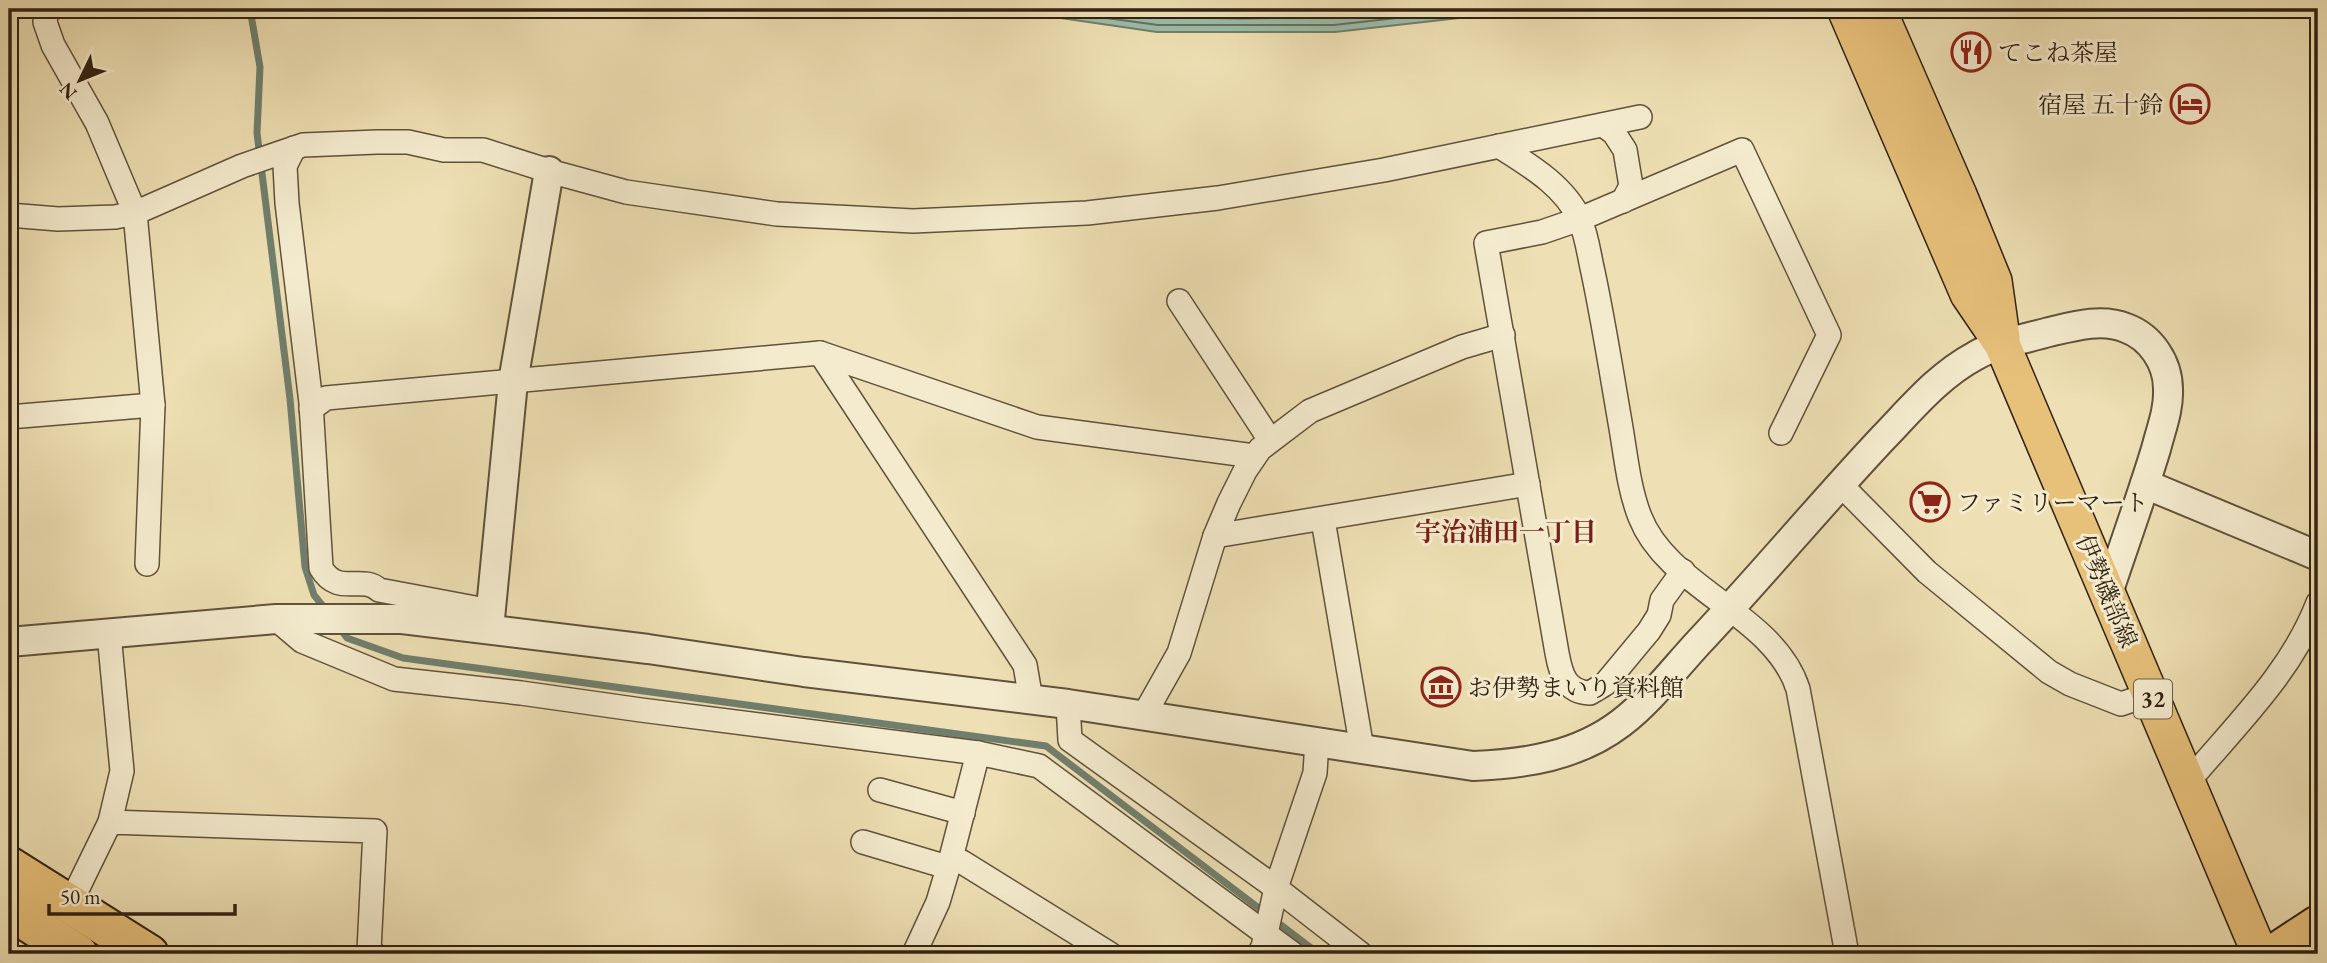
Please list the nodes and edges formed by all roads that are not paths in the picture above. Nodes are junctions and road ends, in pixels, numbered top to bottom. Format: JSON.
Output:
{"nodes":[{"id":1,"x":47,"y":9,"type":"edge"},
{"id":2,"x":1845,"y":9,"type":"edge"},
{"id":3,"x":1878,"y":9,"type":"edge"},
{"id":4,"x":1877,"y":46,"type":"junction"},
{"id":5,"x":1640,"y":117,"type":"dead end"},
{"id":6,"x":1603,"y":125,"type":"junction"},
{"id":7,"x":1499,"y":146,"type":"junction"},
{"id":8,"x":287,"y":150,"type":"junction"},
{"id":9,"x":549,"y":171,"type":"junction"},
{"id":10,"x":1623,"y":201,"type":"junction"},
{"id":11,"x":135,"y":213,"type":"junction"},
{"id":12,"x":9,"y":215,"type":"edge"},
{"id":13,"x":1580,"y":219,"type":"junction"},
{"id":14,"x":1179,"y":301,"type":"dead end"},
{"id":15,"x":1503,"y":335,"type":"junction"},
{"id":16,"x":2003,"y":344,"type":"junction"},
{"id":17,"x":820,"y":353,"type":"junction"},
{"id":18,"x":513,"y":382,"type":"junction"},
{"id":19,"x":153,"y":405,"type":"junction"},
{"id":20,"x":311,"y":409,"type":"junction"},
{"id":21,"x":9,"y":417,"type":"edge"},
{"id":22,"x":1781,"y":433,"type":"dead end"},
{"id":23,"x":1262,"y":448,"type":"junction"},
{"id":24,"x":1528,"y":484,"type":"junction"},
{"id":25,"x":1840,"y":484,"type":"junction"},
{"id":26,"x":2145,"y":484,"type":"junction"},
{"id":27,"x":1323,"y":520,"type":"junction"},
{"id":28,"x":1215,"y":536,"type":"junction"},
{"id":29,"x":2318,"y":556,"type":"edge"},
{"id":30,"x":147,"y":564,"type":"dead end"},
{"id":31,"x":1683,"y":571,"type":"junction"},
{"id":32,"x":2108,"y":593,"type":"junction"},
{"id":33,"x":2318,"y":603,"type":"edge"},
{"id":34,"x":1730,"y":609,"type":"junction"},
{"id":35,"x":288,"y":619,"type":"junction"},
{"id":36,"x":490,"y":620,"type":"junction"},
{"id":37,"x":109,"y":634,"type":"junction"},
{"id":38,"x":9,"y":642,"type":"edge"},
{"id":39,"x":2150,"y":694,"type":"junction"},
{"id":40,"x":1031,"y":700,"type":"junction"},
{"id":41,"x":1068,"y":704,"type":"junction"},
{"id":42,"x":1144,"y":715,"type":"junction"},
{"id":43,"x":1317,"y":741,"type":"junction"},
{"id":44,"x":1362,"y":749,"type":"junction"},
{"id":45,"x":978,"y":753,"type":"junction"},
{"id":46,"x":2188,"y":782,"type":"junction"},
{"id":47,"x":880,"y":790,"type":"dead end"},
{"id":48,"x":963,"y":813,"type":"junction"},
{"id":49,"x":110,"y":822,"type":"junction"},
{"id":50,"x":863,"y":842,"type":"dead end"},
{"id":51,"x":949,"y":862,"type":"junction"},
{"id":52,"x":9,"y":866,"type":"edge"},
{"id":53,"x":1276,"y":892,"type":"junction"},
{"id":54,"x":70,"y":904,"type":"junction"},
{"id":55,"x":9,"y":910,"type":"edge"},
{"id":56,"x":2318,"y":925,"type":"edge"},
{"id":57,"x":1264,"y":939,"type":"edge"},
{"id":58,"x":369,"y":953,"type":"edge"},
{"id":59,"x":78,"y":954,"type":"edge"},
{"id":60,"x":149,"y":954,"type":"edge"},
{"id":61,"x":914,"y":954,"type":"edge"},
{"id":62,"x":1110,"y":954,"type":"edge"},
{"id":63,"x":1293,"y":954,"type":"edge"},
{"id":64,"x":1361,"y":954,"type":"edge"},
{"id":65,"x":1846,"y":954,"type":"edge"},
{"id":66,"x":2260,"y":954,"type":"edge"},
{"id":67,"x":2274,"y":954,"type":"edge"}],
"edges":[{"from":1,"to":11,"type":"street"},
{"from":2,"to":4,"type":"main road","name":"伊勢磯部線","number":"32"},
{"from":3,"to":4,"type":"main road","name":"伊勢磯部線","number":"32"},
{"from":4,"to":16,"type":"main road","name":"伊勢磯部線","number":"32"},
{"from":5,"to":6,"type":"street"},
{"from":6,"to":7,"type":"street"},
{"from":6,"to":10,"type":"street"},
{"from":7,"to":9,"type":"street"},
{"from":7,"to":13,"type":"street"},
{"from":8,"to":9,"type":"street"},
{"from":8,"to":11,"type":"street"},
{"from":8,"to":20,"type":"street"},
{"from":9,"to":18,"type":"street"},
{"from":10,"to":13,"type":"street"},
{"from":10,"to":22,"type":"street"},
{"from":11,"to":12,"type":"street"},
{"from":11,"to":19,"type":"street"},
{"from":13,"to":15,"type":"street"},
{"from":13,"to":31,"type":"street"},
{"from":14,"to":23,"type":"street"},
{"from":15,"to":23,"type":"street"},
{"from":15,"to":24,"type":"street"},
{"from":16,"to":25,"type":"street"},
{"from":16,"to":26,"type":"street"},
{"from":16,"to":32,"type":"main road","name":"伊勢磯部線","number":"32"},
{"from":17,"to":18,"type":"street"},
{"from":17,"to":23,"type":"street"},
{"from":17,"to":40,"type":"street"},
{"from":18,"to":20,"type":"street"},
{"from":18,"to":36,"type":"street"},
{"from":19,"to":21,"type":"street"},
{"from":19,"to":30,"type":"street"},
{"from":20,"to":36,"type":"street"},
{"from":23,"to":28,"type":"street"},
{"from":24,"to":27,"type":"street"},
{"from":24,"to":31,"type":"street"},
{"from":25,"to":34,"type":"street"},
{"from":25,"to":39,"type":"street"},
{"from":26,"to":29,"type":"street"},
{"from":26,"to":32,"type":"street"},
{"from":27,"to":28,"type":"street"},
{"from":27,"to":44,"type":"street"},
{"from":28,"to":42,"type":"street"},
{"from":31,"to":34,"type":"street"},
{"from":32,"to":39,"type":"main road","name":"伊勢磯部線","number":"32"},
{"from":33,"to":46,"type":"street"},
{"from":34,"to":44,"type":"street"},
{"from":34,"to":65,"type":"street"},
{"from":35,"to":36,"type":"street"},
{"from":35,"to":37,"type":"street"},
{"from":35,"to":45,"type":"street"},
{"from":36,"to":40,"type":"street"},
{"from":37,"to":38,"type":"street"},
{"from":37,"to":49,"type":"street"},
{"from":39,"to":46,"type":"main road","name":"伊勢磯部線","number":"32"},
{"from":40,"to":41,"type":"street"},
{"from":41,"to":42,"type":"street"},
{"from":41,"to":53,"type":"street"},
{"from":42,"to":43,"type":"street"},
{"from":43,"to":44,"type":"street"},
{"from":43,"to":53,"type":"street"},
{"from":45,"to":48,"type":"street"},
{"from":45,"to":57,"type":"street"},
{"from":46,"to":66,"type":"main road","name":"伊勢磯部線","number":"32"},
{"from":47,"to":48,"type":"street"},
{"from":48,"to":51,"type":"street"},
{"from":49,"to":54,"type":"street"},
{"from":49,"to":58,"type":"street"},
{"from":50,"to":51,"type":"street"},
{"from":51,"to":61,"type":"street"},
{"from":51,"to":62,"type":"street"},
{"from":52,"to":54,"type":"highway"},
{"from":53,"to":57,"type":"street"},
{"from":53,"to":64,"type":"street"},
{"from":54,"to":60,"type":"highway"},
{"from":55,"to":59,"type":"highway"},
{"from":56,"to":67,"type":"highway"},
{"from":57,"to":63,"type":"street"}]}
